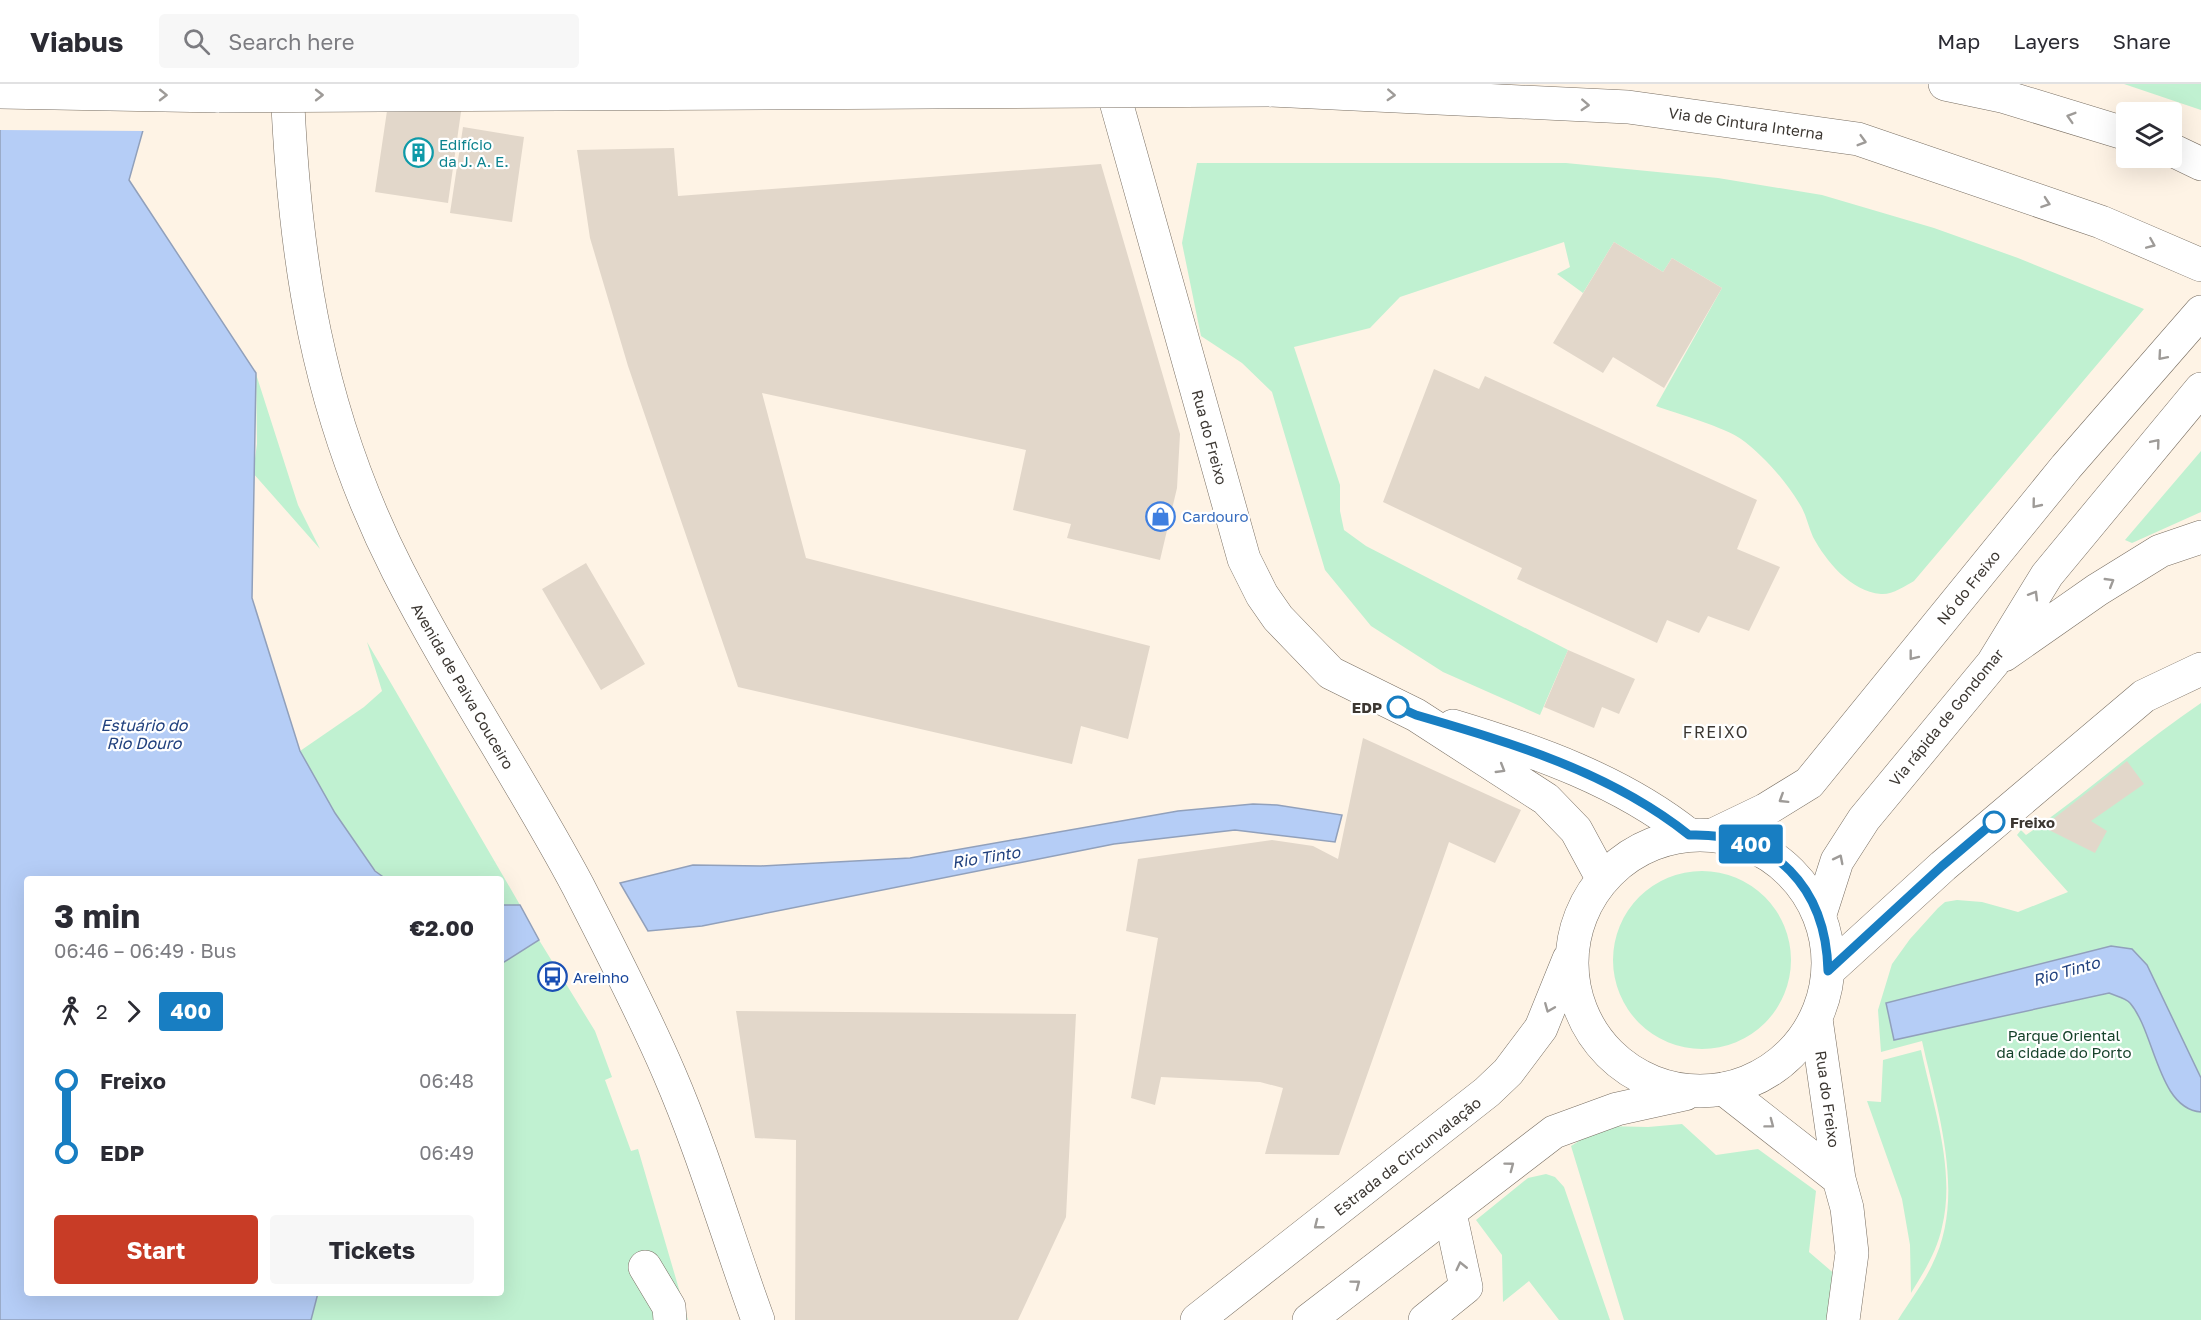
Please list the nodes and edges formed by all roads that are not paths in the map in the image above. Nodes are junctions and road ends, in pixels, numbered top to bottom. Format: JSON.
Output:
{"nodes":[{"id":1,"x":287,"y":84,"type":"edge"},
{"id":2,"x":1111,"y":84,"type":"edge"},
{"id":3,"x":1945,"y":84,"type":"edge"},
{"id":4,"x":0,"y":92,"type":"edge"},
{"id":5,"x":2116,"y":131,"type":"edge"},
{"id":6,"x":2182,"y":155,"type":"edge"},
{"id":7,"x":2201,"y":164,"type":"edge"},
{"id":8,"x":2201,"y":265,"type":"edge"},
{"id":9,"x":2201,"y":312,"type":"edge"},
{"id":10,"x":2201,"y":389,"type":"edge"},
{"id":11,"x":2201,"y":537,"type":"edge"},
{"id":12,"x":1993,"y":663,"type":"junction"},
{"id":13,"x":2201,"y":669,"type":"edge"},
{"id":14,"x":1416,"y":715,"type":"junction"},
{"id":15,"x":1702,"y":835,"type":"junction"},
{"id":16,"x":1602,"y":878,"type":"junction"},
{"id":17,"x":1820,"y":914,"type":"junction"},
{"id":18,"x":1571,"y":954,"type":"junction"},
{"id":19,"x":1828,"y":971,"type":"junction"},
{"id":20,"x":1816,"y":1019,"type":"junction"},
{"id":21,"x":1710,"y":1091,"type":"junction"},
{"id":22,"x":1839,"y":1179,"type":"junction"},
{"id":23,"x":1450,"y":1213,"type":"junction"},
{"id":24,"x":736,"y":1259,"type":"junction"},
{"id":25,"x":645,"y":1267,"type":"dead end"},
{"id":26,"x":1438,"y":1316,"type":"edge"},
{"id":27,"x":670,"y":1320,"type":"edge"},
{"id":28,"x":740,"y":1320,"type":"edge"},
{"id":29,"x":758,"y":1320,"type":"edge"},
{"id":30,"x":1197,"y":1320,"type":"edge"},
{"id":31,"x":1309,"y":1320,"type":"edge"},
{"id":32,"x":1843,"y":1320,"type":"edge"}],
"edges":[{"from":1,"to":24,"type":"main road","name":"Avenida de Paiva Couceiro"},
{"from":2,"to":14,"type":"main road","name":"Rua do Freixo"},
{"from":5,"to":3,"type":"main road","one_way":true},
{"from":4,"to":8,"type":"main road","name":"Via de Cintura Interna","one_way":true,"bridge":true},
{"from":6,"to":7,"type":"main road"},
{"from":9,"to":15,"type":"main road","name":"Nó do Freixo","one_way":true},
{"from":12,"to":10,"type":"main road","name":"Via rápida de Gondomar","one_way":true},
{"from":12,"to":11,"type":"main road","one_way":true},
{"from":17,"to":12,"type":"main road","name":"Via rápida de Gondomar","one_way":true},
{"from":13,"to":19,"type":"main road"},
{"from":14,"to":15,"type":"main road","name":"Rua do Freixo"},
{"from":14,"to":16,"type":"main road","name":"Rua do Freixo","one_way":true},
{"from":15,"to":16,"type":"main road"},
{"from":15,"to":17,"type":"main road"},
{"from":16,"to":18,"type":"main road"},
{"from":17,"to":19,"type":"main road"},
{"from":18,"to":21,"type":"main road"},
{"from":18,"to":30,"type":"main road","name":"Estrada da Circunvalação","one_way":true},
{"from":19,"to":20,"type":"main road"},
{"from":20,"to":21,"type":"main road"},
{"from":20,"to":22,"type":"main road","name":"Rua do Freixo"},
{"from":21,"to":22,"type":"main road","name":"Rua do Freixo","one_way":true},
{"from":23,"to":21,"type":"main road","one_way":true},
{"from":22,"to":32,"type":"main road","name":"Rua do Freixo"},
{"from":26,"to":23,"type":"main road","one_way":true},
{"from":31,"to":23,"type":"main road","one_way":true},
{"from":24,"to":28,"type":"main road","name":"Avenida de Paiva Couceiro"},
{"from":24,"to":29,"type":"main road","name":"Avenida de Paiva Couceiro"},
{"from":25,"to":27,"type":"main road"}]}
